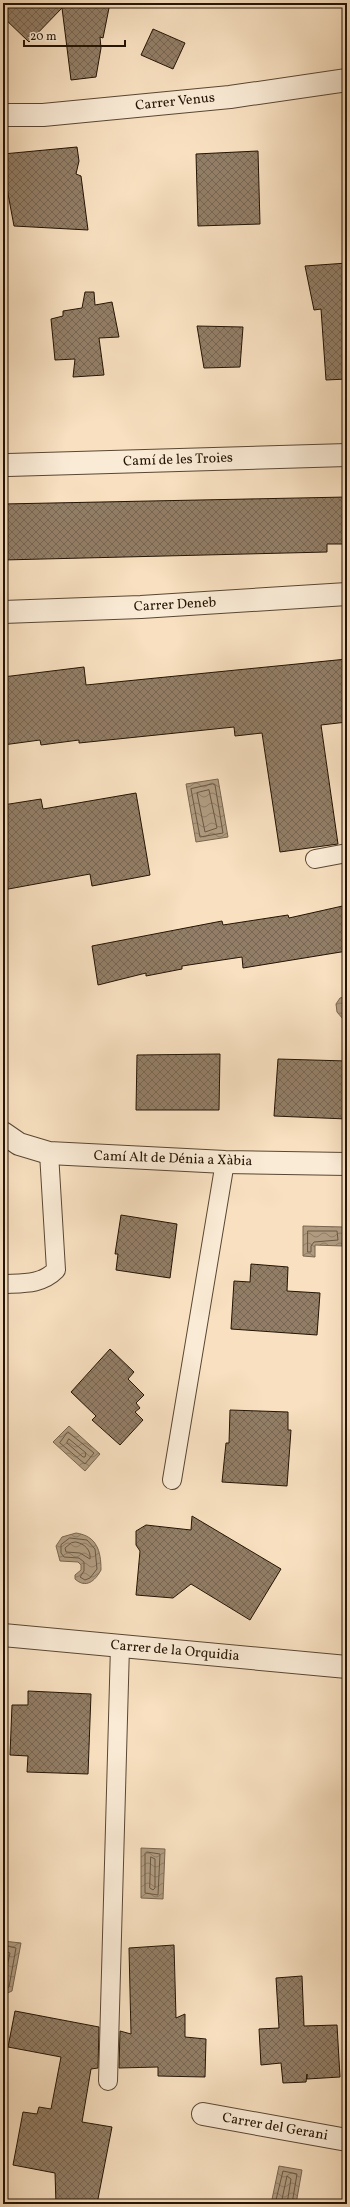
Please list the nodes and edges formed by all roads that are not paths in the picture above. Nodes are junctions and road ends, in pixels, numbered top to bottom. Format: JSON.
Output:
{"nodes":[{"id":1,"x":347,"y":80,"type":"edge"},
{"id":2,"x":3,"y":115,"type":"edge"},
{"id":3,"x":347,"y":455,"type":"edge"},
{"id":4,"x":8,"y":465,"type":"dead end"},
{"id":5,"x":347,"y":594,"type":"edge"},
{"id":6,"x":3,"y":612,"type":"edge"},
{"id":7,"x":347,"y":854,"type":"edge"},
{"id":8,"x":315,"y":859,"type":"dead end"},
{"id":9,"x":3,"y":1133,"type":"edge"},
{"id":10,"x":49,"y":1153,"type":"junction"},
{"id":11,"x":225,"y":1162,"type":"junction"},
{"id":12,"x":347,"y":1164,"type":"edge"},
{"id":13,"x":3,"y":1284,"type":"edge"},
{"id":14,"x":172,"y":1480,"type":"dead end"},
{"id":15,"x":3,"y":1635,"type":"edge"},
{"id":16,"x":120,"y":1646,"type":"junction"},
{"id":17,"x":347,"y":1667,"type":"edge"},
{"id":18,"x":108,"y":2081,"type":"dead end"},
{"id":19,"x":203,"y":2114,"type":"dead end"},
{"id":20,"x":347,"y":2140,"type":"edge"}],
"edges":[{"from":1,"to":2,"type":"street","name":"Carrer Venus"},
{"from":3,"to":4,"type":"street","name":"Camí de les Troies"},
{"from":5,"to":6,"type":"street","name":"Carrer Deneb"},
{"from":7,"to":8,"type":"lane"},
{"from":9,"to":10,"type":"street","name":"Camí Alt de Dénia a Xàbia"},
{"from":10,"to":11,"type":"street","name":"Camí Alt de Dénia a Xàbia"},
{"from":10,"to":13,"type":"lane"},
{"from":11,"to":12,"type":"street","name":"Camí Alt de Dénia a Xàbia"},
{"from":11,"to":14,"type":"lane"},
{"from":15,"to":16,"type":"street","name":"Carrer de la Orquidia"},
{"from":16,"to":17,"type":"street","name":"Carrer de la Orquidia"},
{"from":16,"to":18,"type":"lane"},
{"from":19,"to":20,"type":"street","name":"Carrer del Gerani"}]}
